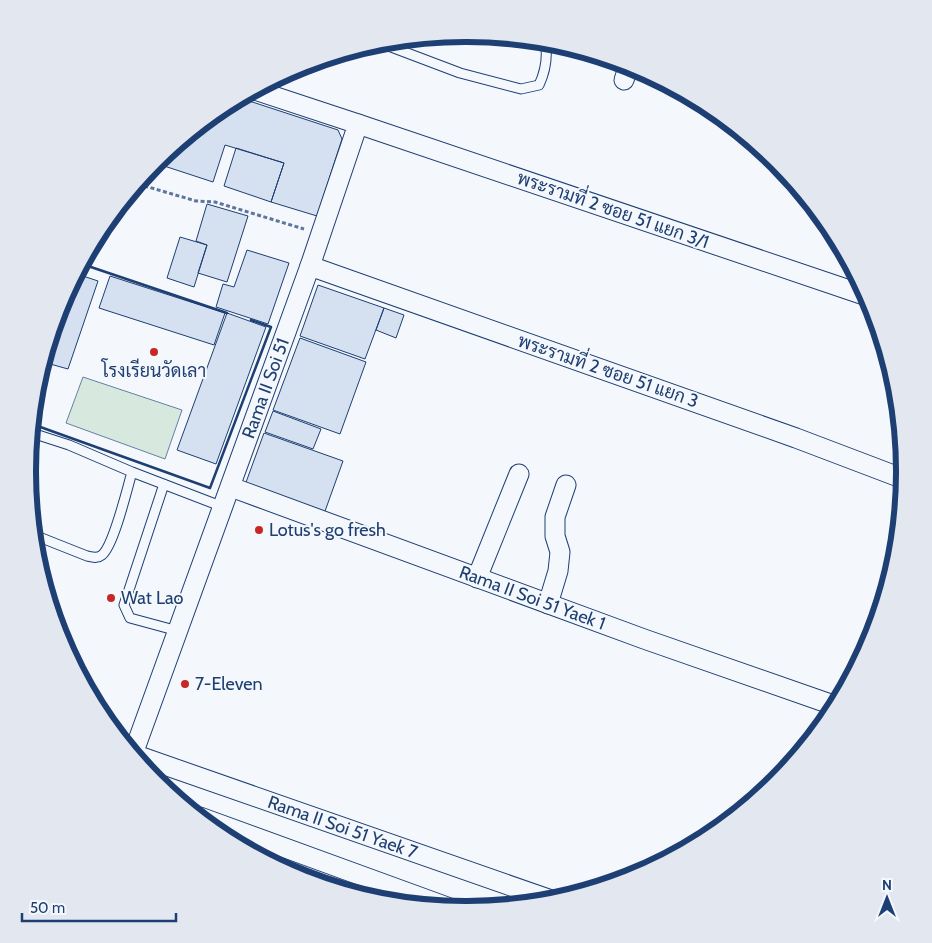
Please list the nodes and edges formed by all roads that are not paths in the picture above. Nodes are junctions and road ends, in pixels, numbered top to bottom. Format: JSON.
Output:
{"nodes":[{"id":1,"x":394,"y":48,"type":"edge"},
{"id":2,"x":547,"y":49,"type":"edge"},
{"id":3,"x":263,"y":93,"type":"edge"},
{"id":4,"x":358,"y":124,"type":"junction"},
{"id":5,"x":310,"y":266,"type":"junction"},
{"id":6,"x":856,"y":292,"type":"edge"},
{"id":7,"x":38,"y":435,"type":"edge"},
{"id":8,"x":132,"y":472,"type":"junction"},
{"id":9,"x":519,"y":474,"type":"dead end"},
{"id":10,"x":896,"y":476,"type":"edge"},
{"id":11,"x":164,"y":484,"type":"junction"},
{"id":12,"x":566,"y":485,"type":"dead end"},
{"id":13,"x":231,"y":487,"type":"junction"},
{"id":14,"x":224,"y":506,"type":"junction"},
{"id":15,"x":42,"y":538,"type":"edge"},
{"id":16,"x":478,"y":578,"type":"junction"},
{"id":17,"x":548,"y":604,"type":"junction"},
{"id":18,"x":179,"y":631,"type":"junction"},
{"id":19,"x":827,"y":703,"type":"edge"},
{"id":20,"x":136,"y":746,"type":"edge"},
{"id":21,"x":147,"y":759,"type":"edge"},
{"id":22,"x":221,"y":825,"type":"edge"},
{"id":23,"x":537,"y":895,"type":"edge"},
{"id":24,"x":426,"y":899,"type":"edge"}],
"edges":[{"from":1,"to":2,"type":"lane"},
{"from":3,"to":4,"type":"street"},
{"from":4,"to":5,"type":"street","name":"Rama II Soi 51"},
{"from":4,"to":6,"type":"street","name":"พระรามที่ 2 ซอย 51 แยก 3/1"},
{"from":5,"to":10,"type":"street","name":"พระรามที่ 2 ซอย 51 แยก 3"},
{"from":5,"to":13,"type":"street","name":"Rama II Soi 51"},
{"from":7,"to":8,"type":"lane"},
{"from":8,"to":11,"type":"lane"},
{"from":8,"to":15,"type":"lane"},
{"from":9,"to":16,"type":"street"},
{"from":11,"to":14,"type":"lane"},
{"from":11,"to":18,"type":"lane"},
{"from":12,"to":17,"type":"street"},
{"from":13,"to":14,"type":"street","name":"Rama II Soi 51"},
{"from":13,"to":16,"type":"street","name":"Rama II Soi 51 Yaek 1"},
{"from":14,"to":18,"type":"street","name":"Rama II Soi 51"},
{"from":16,"to":17,"type":"street","name":"Rama II Soi 51 Yaek 1"},
{"from":17,"to":19,"type":"street","name":"Rama II Soi 51 Yaek 1"},
{"from":18,"to":20,"type":"street","name":"Rama II Soi 51"},
{"from":21,"to":23,"type":"street","name":"Rama II Soi 51 Yaek 7"},
{"from":22,"to":24,"type":"street"}]}
